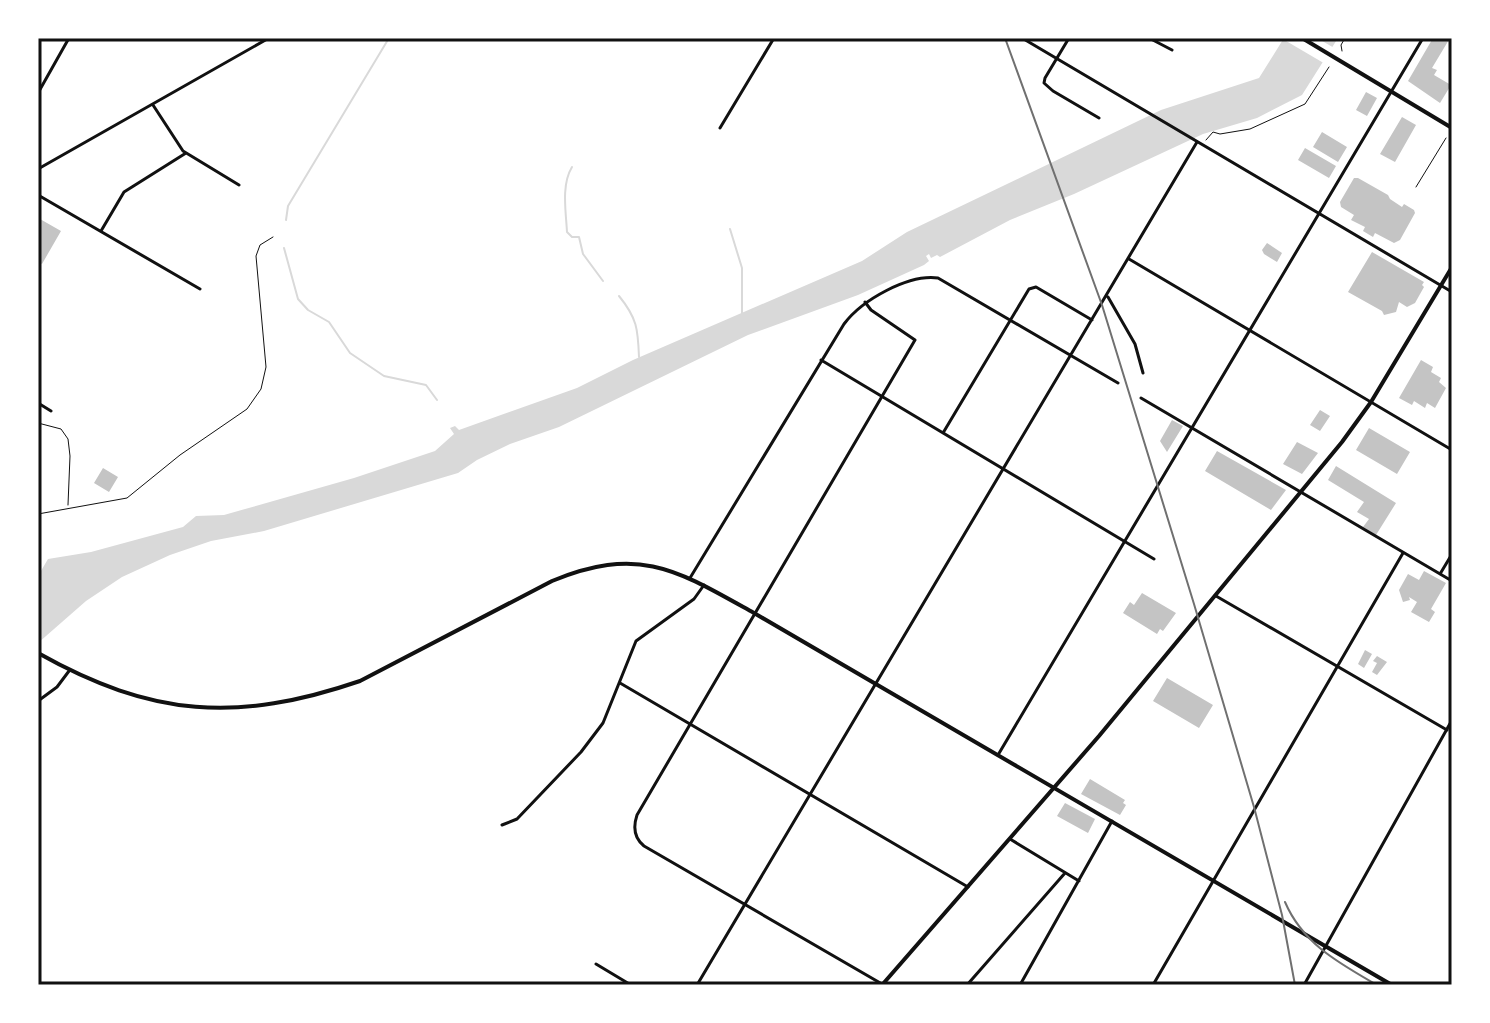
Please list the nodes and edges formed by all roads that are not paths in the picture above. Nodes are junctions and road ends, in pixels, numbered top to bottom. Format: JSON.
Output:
{"nodes":[{"id":1,"x":69,"y":38,"type":"edge"},
{"id":2,"x":269,"y":38,"type":"edge"},
{"id":3,"x":774,"y":38,"type":"edge"},
{"id":4,"x":1022,"y":38,"type":"edge"},
{"id":5,"x":1069,"y":38,"type":"edge"},
{"id":6,"x":1149,"y":38,"type":"edge"},
{"id":7,"x":1423,"y":38,"type":"edge"},
{"id":8,"x":1304,"y":39,"type":"edge"},
{"id":9,"x":1172,"y":50,"type":"dead end"},
{"id":10,"x":1057,"y":58,"type":"junction"},
{"id":11,"x":1391,"y":91,"type":"junction"},
{"id":12,"x":38,"y":93,"type":"edge"},
{"id":13,"x":153,"y":105,"type":"junction"},
{"id":14,"x":1099,"y":118,"type":"dead end"},
{"id":15,"x":720,"y":128,"type":"dead end"},
{"id":16,"x":1452,"y":128,"type":"edge"},
{"id":17,"x":1198,"y":141,"type":"junction"},
{"id":18,"x":186,"y":153,"type":"junction"},
{"id":19,"x":38,"y":169,"type":"edge"},
{"id":20,"x":239,"y":185,"type":"dead end"},
{"id":21,"x":38,"y":195,"type":"edge"},
{"id":22,"x":1319,"y":213,"type":"junction"},
{"id":23,"x":101,"y":231,"type":"junction"},
{"id":24,"x":1129,"y":259,"type":"junction"},
{"id":25,"x":1452,"y":267,"type":"edge"},
{"id":26,"x":1441,"y":285,"type":"junction"},
{"id":27,"x":200,"y":289,"type":"dead end"},
{"id":28,"x":1452,"y":292,"type":"edge"},
{"id":29,"x":1107,"y":296,"type":"junction"},
{"id":30,"x":865,"y":302,"type":"junction"},
{"id":31,"x":1010,"y":320,"type":"junction"},
{"id":32,"x":1093,"y":321,"type":"junction"},
{"id":33,"x":1249,"y":330,"type":"junction"},
{"id":34,"x":1071,"y":355,"type":"junction"},
{"id":35,"x":821,"y":359,"type":"junction"},
{"id":36,"x":1143,"y":373,"type":"dead end"},
{"id":37,"x":1118,"y":383,"type":"dead end"},
{"id":38,"x":882,"y":396,"type":"junction"},
{"id":39,"x":1141,"y":398,"type":"dead end"},
{"id":40,"x":1371,"y":402,"type":"junction"},
{"id":41,"x":38,"y":403,"type":"edge"},
{"id":42,"x":51,"y":411,"type":"dead end"},
{"id":43,"x":1192,"y":427,"type":"junction"},
{"id":44,"x":943,"y":433,"type":"junction"},
{"id":45,"x":1452,"y":450,"type":"edge"},
{"id":46,"x":1004,"y":470,"type":"junction"},
{"id":47,"x":1301,"y":492,"type":"junction"},
{"id":48,"x":1123,"y":541,"type":"junction"},
{"id":49,"x":1403,"y":553,"type":"junction"},
{"id":50,"x":1452,"y":554,"type":"edge"},
{"id":51,"x":1154,"y":559,"type":"dead end"},
{"id":52,"x":1440,"y":574,"type":"junction"},
{"id":53,"x":690,"y":578,"type":"junction"},
{"id":54,"x":1452,"y":581,"type":"edge"},
{"id":55,"x":704,"y":585,"type":"junction"},
{"id":56,"x":1216,"y":596,"type":"junction"},
{"id":57,"x":754,"y":613,"type":"junction"},
{"id":58,"x":39,"y":653,"type":"edge"},
{"id":59,"x":1337,"y":666,"type":"junction"},
{"id":60,"x":69,"y":671,"type":"junction"},
{"id":61,"x":620,"y":683,"type":"junction"},
{"id":62,"x":876,"y":684,"type":"junction"},
{"id":63,"x":38,"y":701,"type":"edge"},
{"id":64,"x":689,"y":723,"type":"junction"},
{"id":65,"x":1451,"y":724,"type":"edge"},
{"id":66,"x":1447,"y":730,"type":"junction"},
{"id":67,"x":998,"y":755,"type":"junction"},
{"id":68,"x":1055,"y":788,"type":"junction"},
{"id":69,"x":810,"y":794,"type":"junction"},
{"id":70,"x":1112,"y":821,"type":"junction"},
{"id":71,"x":502,"y":825,"type":"dead end"},
{"id":72,"x":1010,"y":839,"type":"junction"},
{"id":73,"x":1065,"y":873,"type":"junction"},
{"id":74,"x":1214,"y":880,"type":"junction"},
{"id":75,"x":1079,"y":881,"type":"junction"},
{"id":76,"x":968,"y":887,"type":"junction"},
{"id":77,"x":744,"y":904,"type":"junction"},
{"id":78,"x":1326,"y":946,"type":"junction"},
{"id":79,"x":596,"y":964,"type":"dead end"},
{"id":80,"x":631,"y":985,"type":"edge"},
{"id":81,"x":697,"y":985,"type":"edge"},
{"id":82,"x":882,"y":985,"type":"edge"},
{"id":83,"x":967,"y":985,"type":"edge"},
{"id":84,"x":1020,"y":985,"type":"edge"},
{"id":85,"x":1153,"y":985,"type":"edge"},
{"id":86,"x":1304,"y":985,"type":"edge"},
{"id":87,"x":1392,"y":985,"type":"edge"}],
"edges":[{"from":1,"to":12,"type":"street"},
{"from":2,"to":13,"type":"street"},
{"from":3,"to":15,"type":"street"},
{"from":4,"to":10,"type":"street"},
{"from":5,"to":10,"type":"street"},
{"from":6,"to":9,"type":"street"},
{"from":7,"to":11,"type":"street"},
{"from":8,"to":11,"type":"main road"},
{"from":10,"to":14,"type":"street"},
{"from":10,"to":17,"type":"street"},
{"from":11,"to":16,"type":"main road"},
{"from":11,"to":22,"type":"street"},
{"from":13,"to":18,"type":"street"},
{"from":13,"to":19,"type":"street"},
{"from":17,"to":22,"type":"street"},
{"from":17,"to":24,"type":"street"},
{"from":18,"to":20,"type":"street"},
{"from":18,"to":23,"type":"street"},
{"from":21,"to":23,"type":"street"},
{"from":22,"to":26,"type":"street"},
{"from":22,"to":33,"type":"street"},
{"from":23,"to":27,"type":"street"},
{"from":24,"to":29,"type":"street"},
{"from":24,"to":33,"type":"street"},
{"from":25,"to":26,"type":"main road"},
{"from":26,"to":28,"type":"street"},
{"from":26,"to":40,"type":"main road"},
{"from":29,"to":32,"type":"street"},
{"from":29,"to":36,"type":"street"},
{"from":30,"to":31,"type":"street"},
{"from":30,"to":35,"type":"street"},
{"from":30,"to":38,"type":"street"},
{"from":31,"to":32,"type":"street"},
{"from":31,"to":34,"type":"street"},
{"from":31,"to":44,"type":"street"},
{"from":32,"to":34,"type":"street"},
{"from":33,"to":40,"type":"street"},
{"from":33,"to":43,"type":"street"},
{"from":34,"to":37,"type":"street"},
{"from":34,"to":46,"type":"street"},
{"from":35,"to":38,"type":"street"},
{"from":35,"to":53,"type":"street"},
{"from":38,"to":44,"type":"street"},
{"from":38,"to":57,"type":"street"},
{"from":39,"to":43,"type":"street"},
{"from":40,"to":45,"type":"street"},
{"from":40,"to":47,"type":"main road"},
{"from":41,"to":42,"type":"street"},
{"from":43,"to":47,"type":"street"},
{"from":43,"to":48,"type":"street"},
{"from":44,"to":46,"type":"street"},
{"from":46,"to":48,"type":"street"},
{"from":46,"to":62,"type":"street"},
{"from":47,"to":49,"type":"street"},
{"from":47,"to":56,"type":"main road"},
{"from":48,"to":51,"type":"street"},
{"from":48,"to":67,"type":"street"},
{"from":49,"to":52,"type":"street"},
{"from":49,"to":59,"type":"street"},
{"from":50,"to":52,"type":"street"},
{"from":52,"to":54,"type":"street"},
{"from":53,"to":55,"type":"main road"},
{"from":53,"to":60,"type":"main road"},
{"from":55,"to":57,"type":"main road"},
{"from":55,"to":61,"type":"street"},
{"from":56,"to":59,"type":"street"},
{"from":56,"to":68,"type":"main road"},
{"from":57,"to":62,"type":"main road"},
{"from":57,"to":64,"type":"street"},
{"from":58,"to":60,"type":"main road"},
{"from":59,"to":66,"type":"street"},
{"from":59,"to":74,"type":"street"},
{"from":60,"to":63,"type":"street"},
{"from":61,"to":64,"type":"street"},
{"from":61,"to":71,"type":"street"},
{"from":62,"to":67,"type":"main road"},
{"from":62,"to":69,"type":"street"},
{"from":64,"to":69,"type":"street"},
{"from":64,"to":77,"type":"street"},
{"from":65,"to":66,"type":"street"},
{"from":66,"to":78,"type":"street"},
{"from":67,"to":68,"type":"main road"},
{"from":68,"to":70,"type":"main road"},
{"from":68,"to":72,"type":"main road"},
{"from":69,"to":76,"type":"street"},
{"from":69,"to":77,"type":"street"},
{"from":70,"to":74,"type":"main road"},
{"from":70,"to":75,"type":"street"},
{"from":72,"to":73,"type":"street"},
{"from":72,"to":76,"type":"main road"},
{"from":73,"to":75,"type":"street"},
{"from":73,"to":83,"type":"street"},
{"from":74,"to":78,"type":"main road"},
{"from":74,"to":85,"type":"street"},
{"from":75,"to":84,"type":"street"},
{"from":76,"to":82,"type":"main road"},
{"from":77,"to":81,"type":"street"},
{"from":77,"to":82,"type":"street"},
{"from":78,"to":86,"type":"street"},
{"from":78,"to":87,"type":"main road"},
{"from":79,"to":80,"type":"street"}]}
